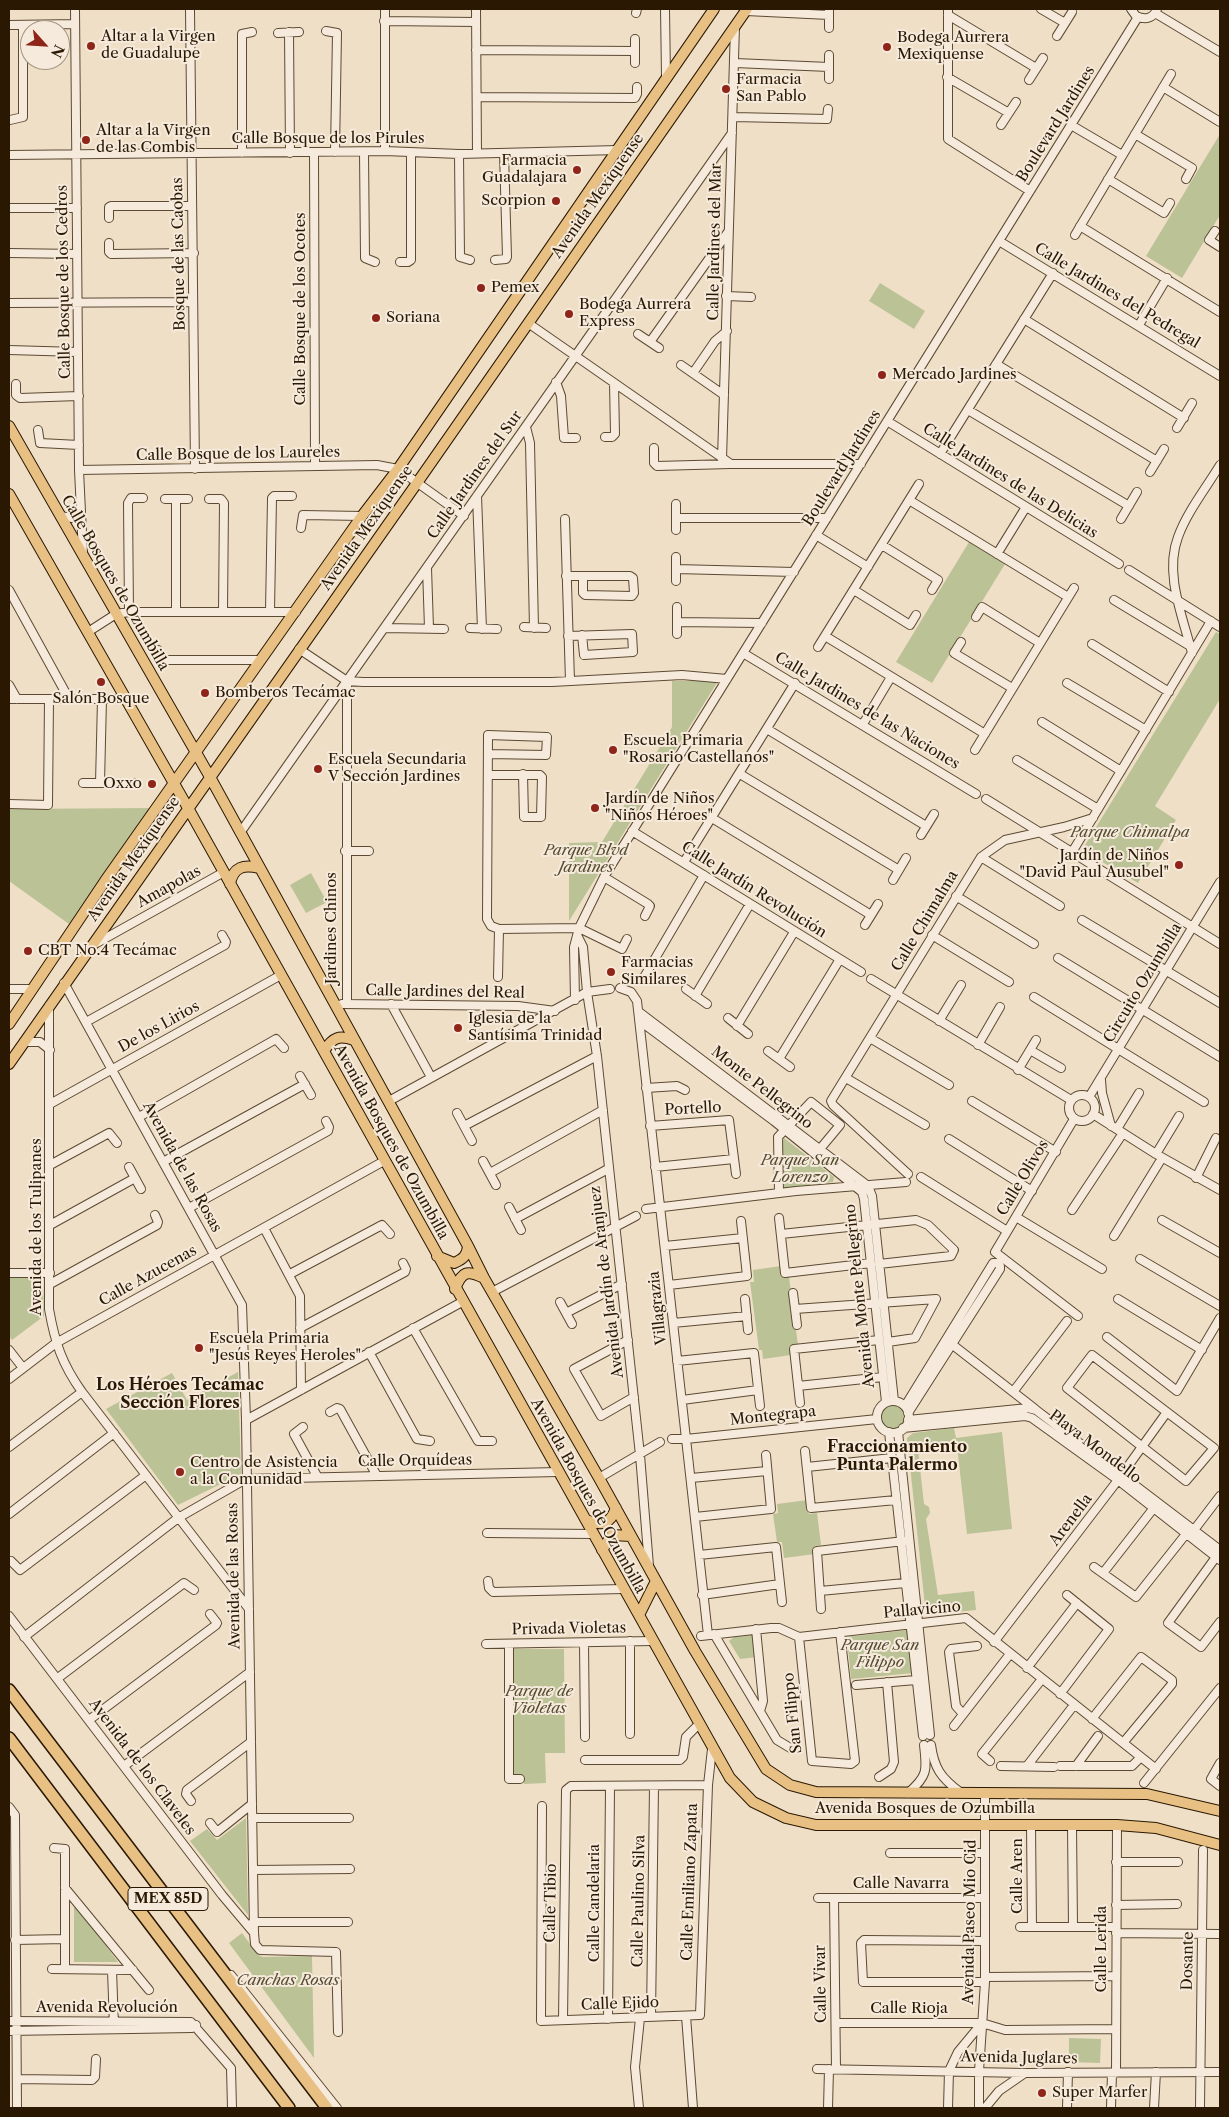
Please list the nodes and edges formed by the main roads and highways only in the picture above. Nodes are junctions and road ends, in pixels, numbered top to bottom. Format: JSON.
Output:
{"nodes":[{"id":1,"x":714,"y":9,"type":"edge"},
{"id":2,"x":746,"y":10,"type":"edge"},
{"id":3,"x":9,"y":426,"type":"edge"},
{"id":4,"x":9,"y":494,"type":"edge"},
{"id":5,"x":196,"y":754,"type":"junction"},
{"id":6,"x":210,"y":777,"type":"junction"},
{"id":7,"x":174,"y":785,"type":"junction"},
{"id":8,"x":188,"y":808,"type":"junction"},
{"id":9,"x":259,"y":868,"type":"junction"},
{"id":10,"x":230,"y":884,"type":"junction"},
{"id":11,"x":9,"y":1024,"type":"edge"},
{"id":12,"x":354,"y":1040,"type":"junction"},
{"id":13,"x":324,"y":1051,"type":"junction"},
{"id":14,"x":9,"y":1064,"type":"edge"},
{"id":15,"x":468,"y":1246,"type":"junction"},
{"id":16,"x":437,"y":1256,"type":"junction"},
{"id":17,"x":484,"y":1278,"type":"junction"},
{"id":18,"x":455,"y":1289,"type":"junction"},
{"id":19,"x":616,"y":1508,"type":"junction"},
{"id":20,"x":586,"y":1520,"type":"junction"},
{"id":21,"x":631,"y":1536,"type":"junction"},
{"id":22,"x":602,"y":1550,"type":"junction"},
{"id":23,"x":656,"y":1581,"type":"junction"},
{"id":24,"x":638,"y":1615,"type":"junction"},
{"id":25,"x":9,"y":1690,"type":"edge"},
{"id":26,"x":9,"y":1738,"type":"edge"},
{"id":27,"x":1220,"y":1811,"type":"edge"},
{"id":28,"x":1220,"y":1845,"type":"edge"},
{"id":29,"x":289,"y":2108,"type":"edge"},
{"id":30,"x":328,"y":2108,"type":"edge"}],
"edges":[{"from":1,"to":5,"type":"main road","name":"Avenida Mexiquense"},
{"from":2,"to":6,"type":"main road","name":"Avenida Mexiquense"},
{"from":3,"to":5,"type":"main road","name":"Calle Bosques de Ozumbilla"},
{"from":4,"to":7,"type":"main road"},
{"from":5,"to":6,"type":"main road","name":"Avenida Bosques de Ozumbilla"},
{"from":5,"to":7,"type":"main road","name":"Avenida Mexiquense"},
{"from":6,"to":8,"type":"main road","name":"Avenida Mexiquense"},
{"from":6,"to":9,"type":"main road","name":"Avenida Bosques de Ozumbilla"},
{"from":7,"to":8,"type":"main road","name":"Avenida Bosques de Ozumbilla"},
{"from":7,"to":11,"type":"main road","name":"Avenida Mexiquense"},
{"from":8,"to":10,"type":"main road","name":"Avenida Bosques de Ozumbilla"},
{"from":8,"to":14,"type":"main road","name":"Avenida Mexiquense"},
{"from":9,"to":10,"type":"main road"},
{"from":9,"to":12,"type":"main road","name":"Avenida Bosques de Ozumbilla"},
{"from":10,"to":13,"type":"main road","name":"Avenida Bosques de Ozumbilla"},
{"from":12,"to":13,"type":"main road"},
{"from":12,"to":15,"type":"main road","name":"Avenida Bosques de Ozumbilla"},
{"from":13,"to":16,"type":"main road","name":"Avenida Bosques de Ozumbilla"},
{"from":15,"to":16,"type":"main road"},
{"from":15,"to":17,"type":"main road","name":"Avenida Bosques de Ozumbilla"},
{"from":16,"to":18,"type":"main road","name":"Avenida Bosques de Ozumbilla"},
{"from":17,"to":18,"type":"main road"},
{"from":17,"to":19,"type":"main road","name":"Avenida Bosques de Ozumbilla"},
{"from":18,"to":20,"type":"main road","name":"Avenida Bosques de Ozumbilla"},
{"from":19,"to":20,"type":"main road"},
{"from":19,"to":21,"type":"main road","name":"Avenida Bosques de Ozumbilla"},
{"from":20,"to":22,"type":"main road","name":"Avenida Bosques de Ozumbilla"},
{"from":21,"to":22,"type":"main road"},
{"from":21,"to":23,"type":"main road","name":"Avenida Bosques de Ozumbilla"},
{"from":22,"to":24,"type":"main road","name":"Avenida Bosques de Ozumbilla"},
{"from":23,"to":24,"type":"main road"},
{"from":23,"to":27,"type":"main road","name":"Avenida Bosques de Ozumbilla"},
{"from":24,"to":28,"type":"main road","name":"Avenida Bosques de Ozumbilla"},
{"from":25,"to":30,"type":"highway","number":"MEX 85D"},
{"from":26,"to":29,"type":"highway","number":"MEX 85D"}]}
